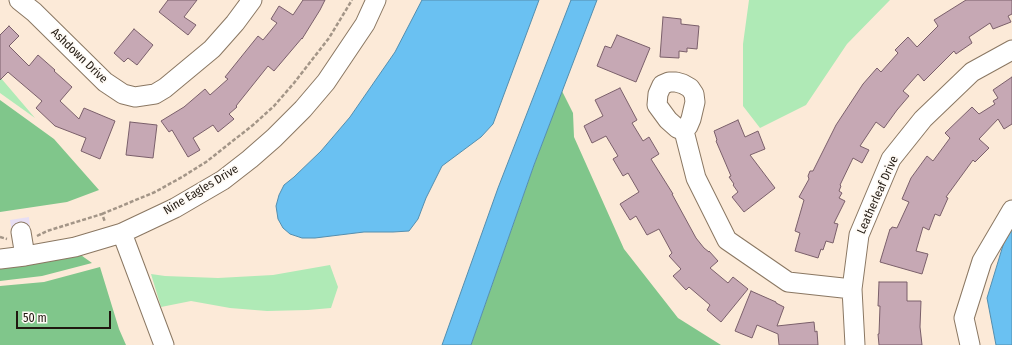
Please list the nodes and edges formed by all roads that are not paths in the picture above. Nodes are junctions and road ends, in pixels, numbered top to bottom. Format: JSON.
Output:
{"nodes":[{"id":1,"x":19,"y":0,"type":"edge"},
{"id":2,"x":252,"y":0,"type":"edge"},
{"id":3,"x":376,"y":0,"type":"edge"},
{"id":4,"x":36,"y":6,"type":"edge"},
{"id":5,"x":1012,"y":50,"type":"edge"},
{"id":6,"x":684,"y":131,"type":"dead end"},
{"id":7,"x":1012,"y":210,"type":"edge"},
{"id":8,"x":115,"y":231,"type":"junction"},
{"id":9,"x":0,"y":259,"type":"edge"},
{"id":10,"x":852,"y":289,"type":"junction"},
{"id":11,"x":164,"y":345,"type":"edge"},
{"id":12,"x":855,"y":345,"type":"edge"},
{"id":13,"x":970,"y":345,"type":"edge"}],
"edges":[{"from":1,"to":4,"type":"street","name":"Ashdown Drive"},
{"from":2,"to":4,"type":"street","name":"Ashdown Drive"},
{"from":3,"to":8,"type":"street","name":"Nine Eagles Drive"},
{"from":5,"to":10,"type":"street","name":"Leatherleaf Drive"},
{"from":6,"to":10,"type":"street"},
{"from":7,"to":13,"type":"street"},
{"from":8,"to":9,"type":"street","name":"Nine Eagles Drive"},
{"from":8,"to":11,"type":"street"},
{"from":10,"to":12,"type":"street","name":"Leatherleaf Drive"}]}
